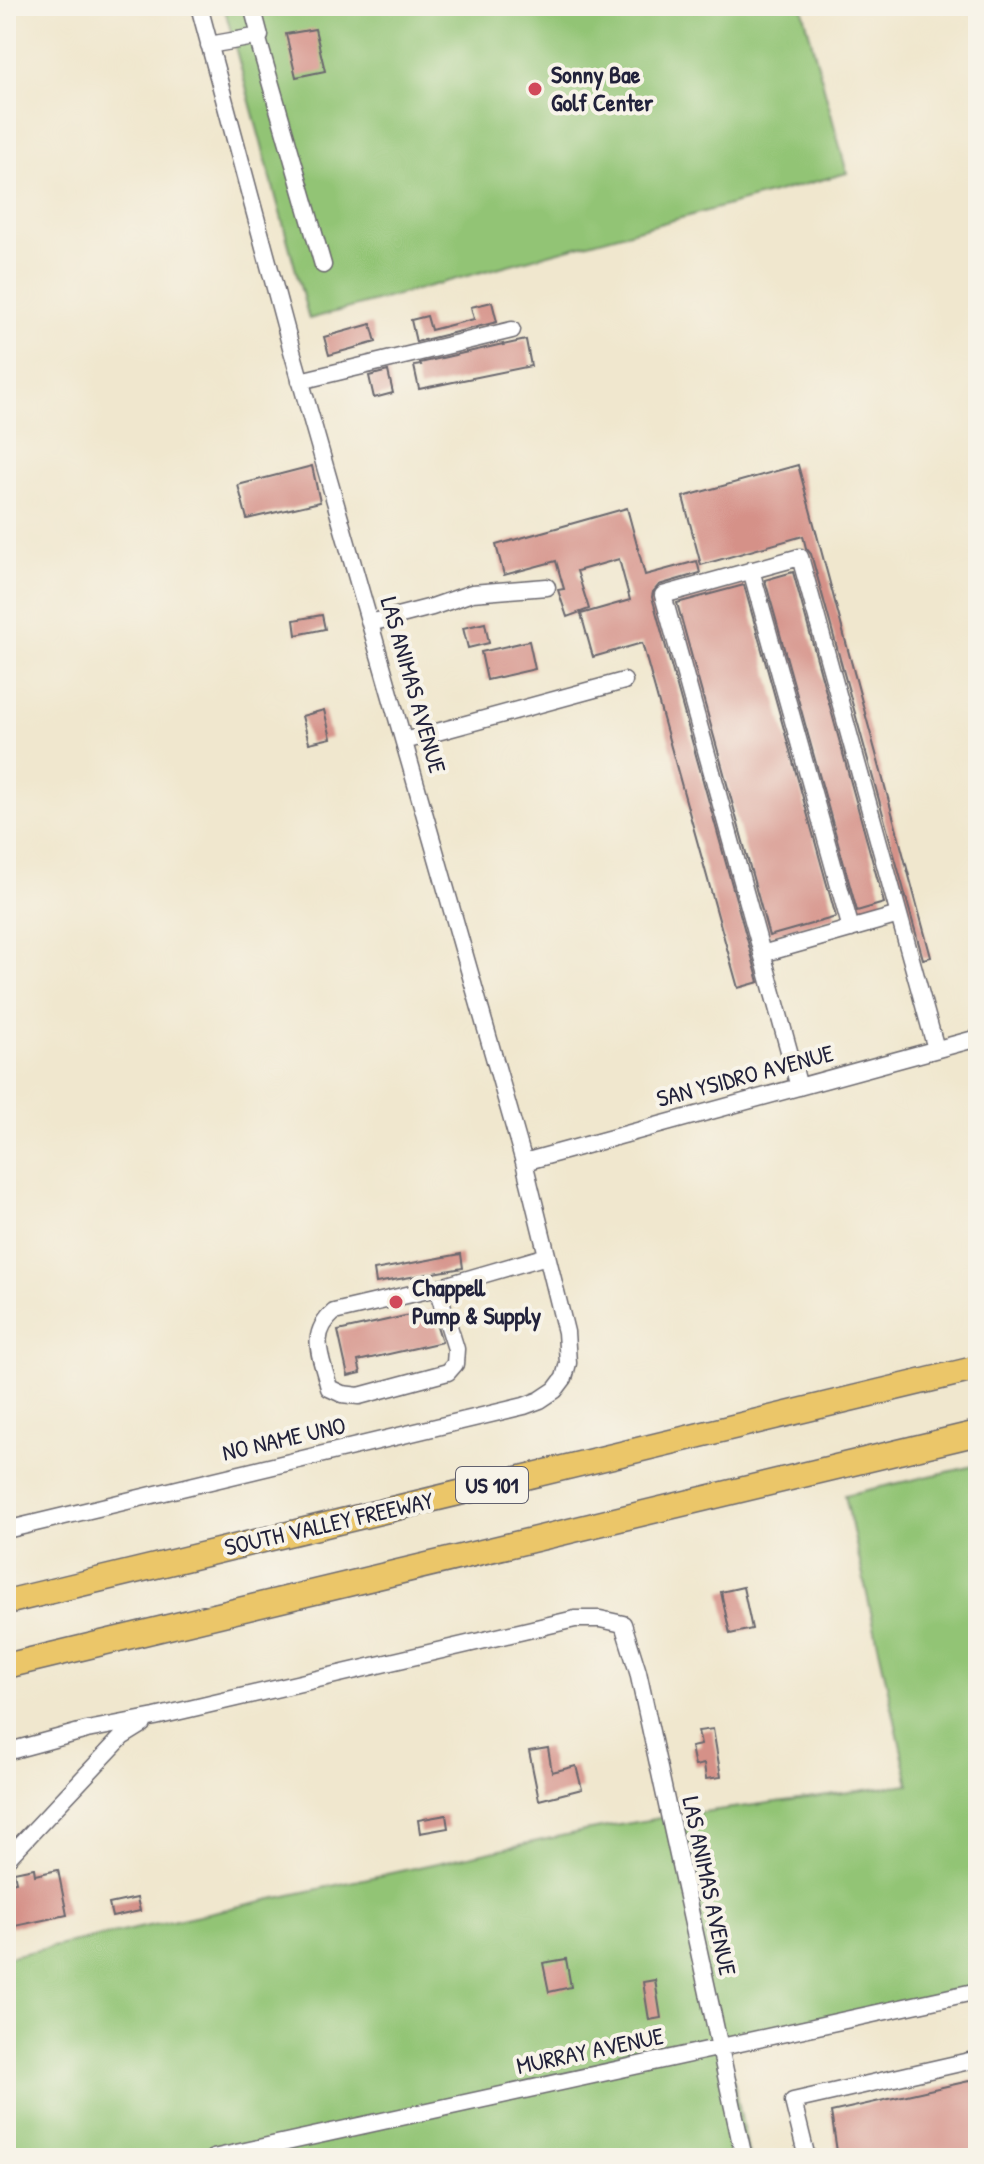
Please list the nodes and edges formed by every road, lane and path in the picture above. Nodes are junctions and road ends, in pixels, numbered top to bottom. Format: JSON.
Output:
{"nodes":[{"id":1,"x":199,"y":6,"type":"edge"},
{"id":2,"x":252,"y":6,"type":"edge"},
{"id":3,"x":257,"y":36,"type":"junction"},
{"id":4,"x":209,"y":45,"type":"junction"},
{"id":5,"x":323,"y":265,"type":"dead end"},
{"id":6,"x":512,"y":330,"type":"dead end"},
{"id":7,"x":300,"y":381,"type":"junction"},
{"id":8,"x":751,"y":570,"type":"junction"},
{"id":9,"x":547,"y":587,"type":"dead end"},
{"id":10,"x":370,"y":623,"type":"junction"},
{"id":11,"x":624,"y":681,"type":"dead end"},
{"id":12,"x":404,"y":741,"type":"junction"},
{"id":13,"x":899,"y":915,"type":"junction"},
{"id":14,"x":851,"y":929,"type":"junction"},
{"id":15,"x":762,"y":954,"type":"junction"},
{"id":16,"x":978,"y":1038,"type":"edge"},
{"id":17,"x":936,"y":1049,"type":"junction"},
{"id":18,"x":799,"y":1087,"type":"junction"},
{"id":19,"x":524,"y":1162,"type":"junction"},
{"id":20,"x":547,"y":1256,"type":"junction"},
{"id":21,"x":437,"y":1288,"type":"junction"},
{"id":22,"x":978,"y":1368,"type":"edge"},
{"id":23,"x":564,"y":1378,"type":"joint"},
{"id":24,"x":978,"y":1433,"type":"edge"},
{"id":25,"x":6,"y":1530,"type":"edge"},
{"id":26,"x":6,"y":1602,"type":"edge"},
{"id":27,"x":6,"y":1666,"type":"edge"},
{"id":28,"x":155,"y":1717,"type":"junction"},
{"id":29,"x":6,"y":1752,"type":"edge"},
{"id":30,"x":6,"y":1860,"type":"edge"},
{"id":31,"x":978,"y":1991,"type":"edge"},
{"id":32,"x":720,"y":2048,"type":"junction"},
{"id":33,"x":978,"y":2059,"type":"edge"},
{"id":34,"x":213,"y":2158,"type":"edge"},
{"id":35,"x":744,"y":2158,"type":"edge"},
{"id":36,"x":807,"y":2158,"type":"edge"}],
"edges":[{"from":1,"to":4,"type":"street","name":"LAS ANIMAS AVENUE"},
{"from":2,"to":3,"type":"street"},
{"from":3,"to":4,"type":"street"},
{"from":3,"to":5,"type":"street"},
{"from":4,"to":7,"type":"street","name":"LAS ANIMAS AVENUE"},
{"from":6,"to":7,"type":"street"},
{"from":7,"to":10,"type":"street","name":"LAS ANIMAS AVENUE"},
{"from":8,"to":13,"type":"street"},
{"from":8,"to":14,"type":"street"},
{"from":8,"to":15,"type":"street"},
{"from":9,"to":10,"type":"street"},
{"from":10,"to":12,"type":"street","name":"LAS ANIMAS AVENUE"},
{"from":11,"to":12,"type":"street"},
{"from":12,"to":19,"type":"street","name":"LAS ANIMAS AVENUE"},
{"from":13,"to":14,"type":"street"},
{"from":13,"to":17,"type":"street"},
{"from":14,"to":15,"type":"street"},
{"from":15,"to":18,"type":"street"},
{"from":16,"to":17,"type":"street","name":"SAN YSIDRO AVENUE"},
{"from":17,"to":18,"type":"street","name":"SAN YSIDRO AVENUE"},
{"from":18,"to":19,"type":"street","name":"SAN YSIDRO AVENUE"},
{"from":19,"to":20,"type":"street","name":"LAS ANIMAS AVENUE"},
{"from":20,"to":21,"type":"street"},
{"from":20,"to":23,"type":"street","name":"LAS ANIMAS AVENUE"},
{"from":21,"to":21,"type":"street"},
{"from":22,"to":26,"type":"highway","name":"SOUTH VALLEY FREEWAY","number":"US 101"},
{"from":23,"to":25,"type":"street","name":"NO NAME UNO"},
{"from":24,"to":27,"type":"highway"},
{"from":28,"to":29,"type":"street"},
{"from":28,"to":30,"type":"street"},
{"from":28,"to":32,"type":"street","name":"LAS ANIMAS AVENUE"},
{"from":31,"to":32,"type":"street","name":"MURRAY AVENUE"},
{"from":32,"to":34,"type":"street","name":"MURRAY AVENUE"},
{"from":32,"to":35,"type":"street","name":"LAS ANIMAS AVENUE"},
{"from":33,"to":36,"type":"street"}]}
